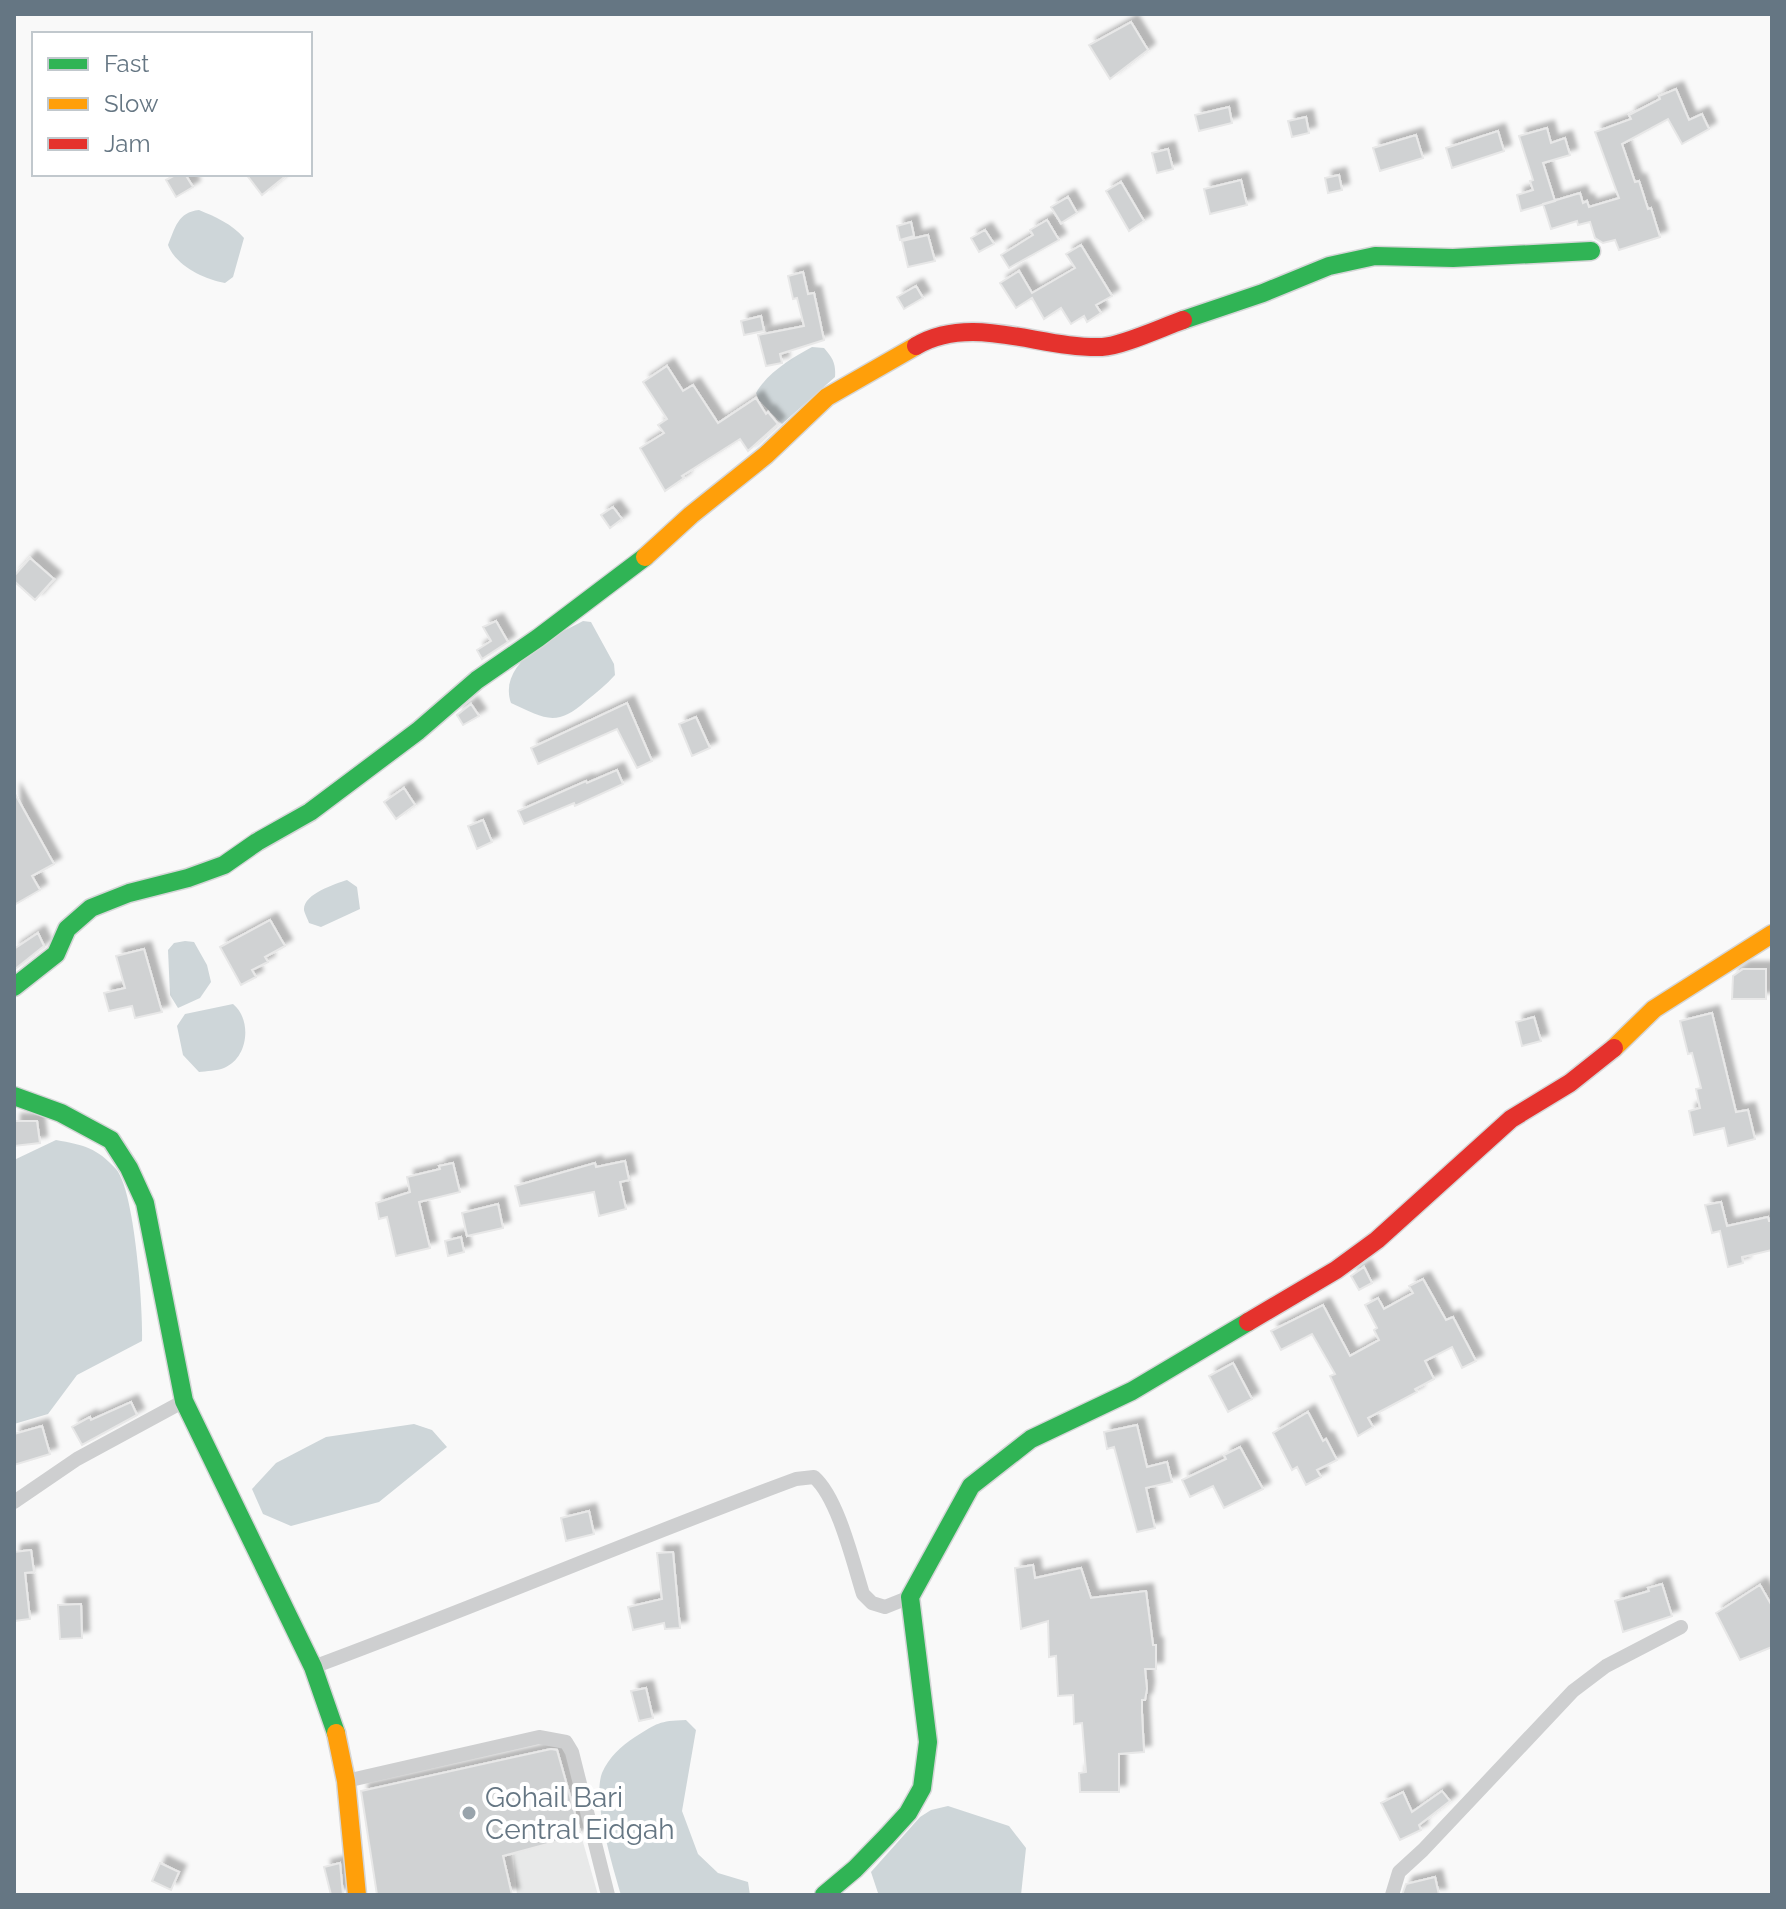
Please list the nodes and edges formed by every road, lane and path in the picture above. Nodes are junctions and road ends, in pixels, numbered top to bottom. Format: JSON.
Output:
{"nodes":[{"id":1,"x":1591,"y":251,"type":"dead end"},
{"id":2,"x":1772,"y":934,"type":"edge"},
{"id":3,"x":14,"y":987,"type":"edge"},
{"id":4,"x":14,"y":1096,"type":"edge"},
{"id":5,"x":184,"y":1401,"type":"junction"},
{"id":6,"x":14,"y":1502,"type":"edge"},
{"id":7,"x":910,"y":1597,"type":"junction"},
{"id":8,"x":1681,"y":1627,"type":"dead end"},
{"id":9,"x":313,"y":1667,"type":"junction"},
{"id":10,"x":346,"y":1781,"type":"junction"},
{"id":11,"x":357,"y":1895,"type":"edge"},
{"id":12,"x":608,"y":1895,"type":"edge"},
{"id":13,"x":824,"y":1895,"type":"edge"},
{"id":14,"x":1392,"y":1895,"type":"edge"}],
"edges":[{"from":1,"to":3,"type":"street"},
{"from":2,"to":7,"type":"street"},
{"from":4,"to":5,"type":"street"},
{"from":5,"to":6,"type":"street"},
{"from":5,"to":9,"type":"street"},
{"from":7,"to":9,"type":"street"},
{"from":7,"to":13,"type":"street"},
{"from":8,"to":14,"type":"street"},
{"from":9,"to":10,"type":"street"},
{"from":10,"to":11,"type":"street"},
{"from":10,"to":12,"type":"street"}]}
